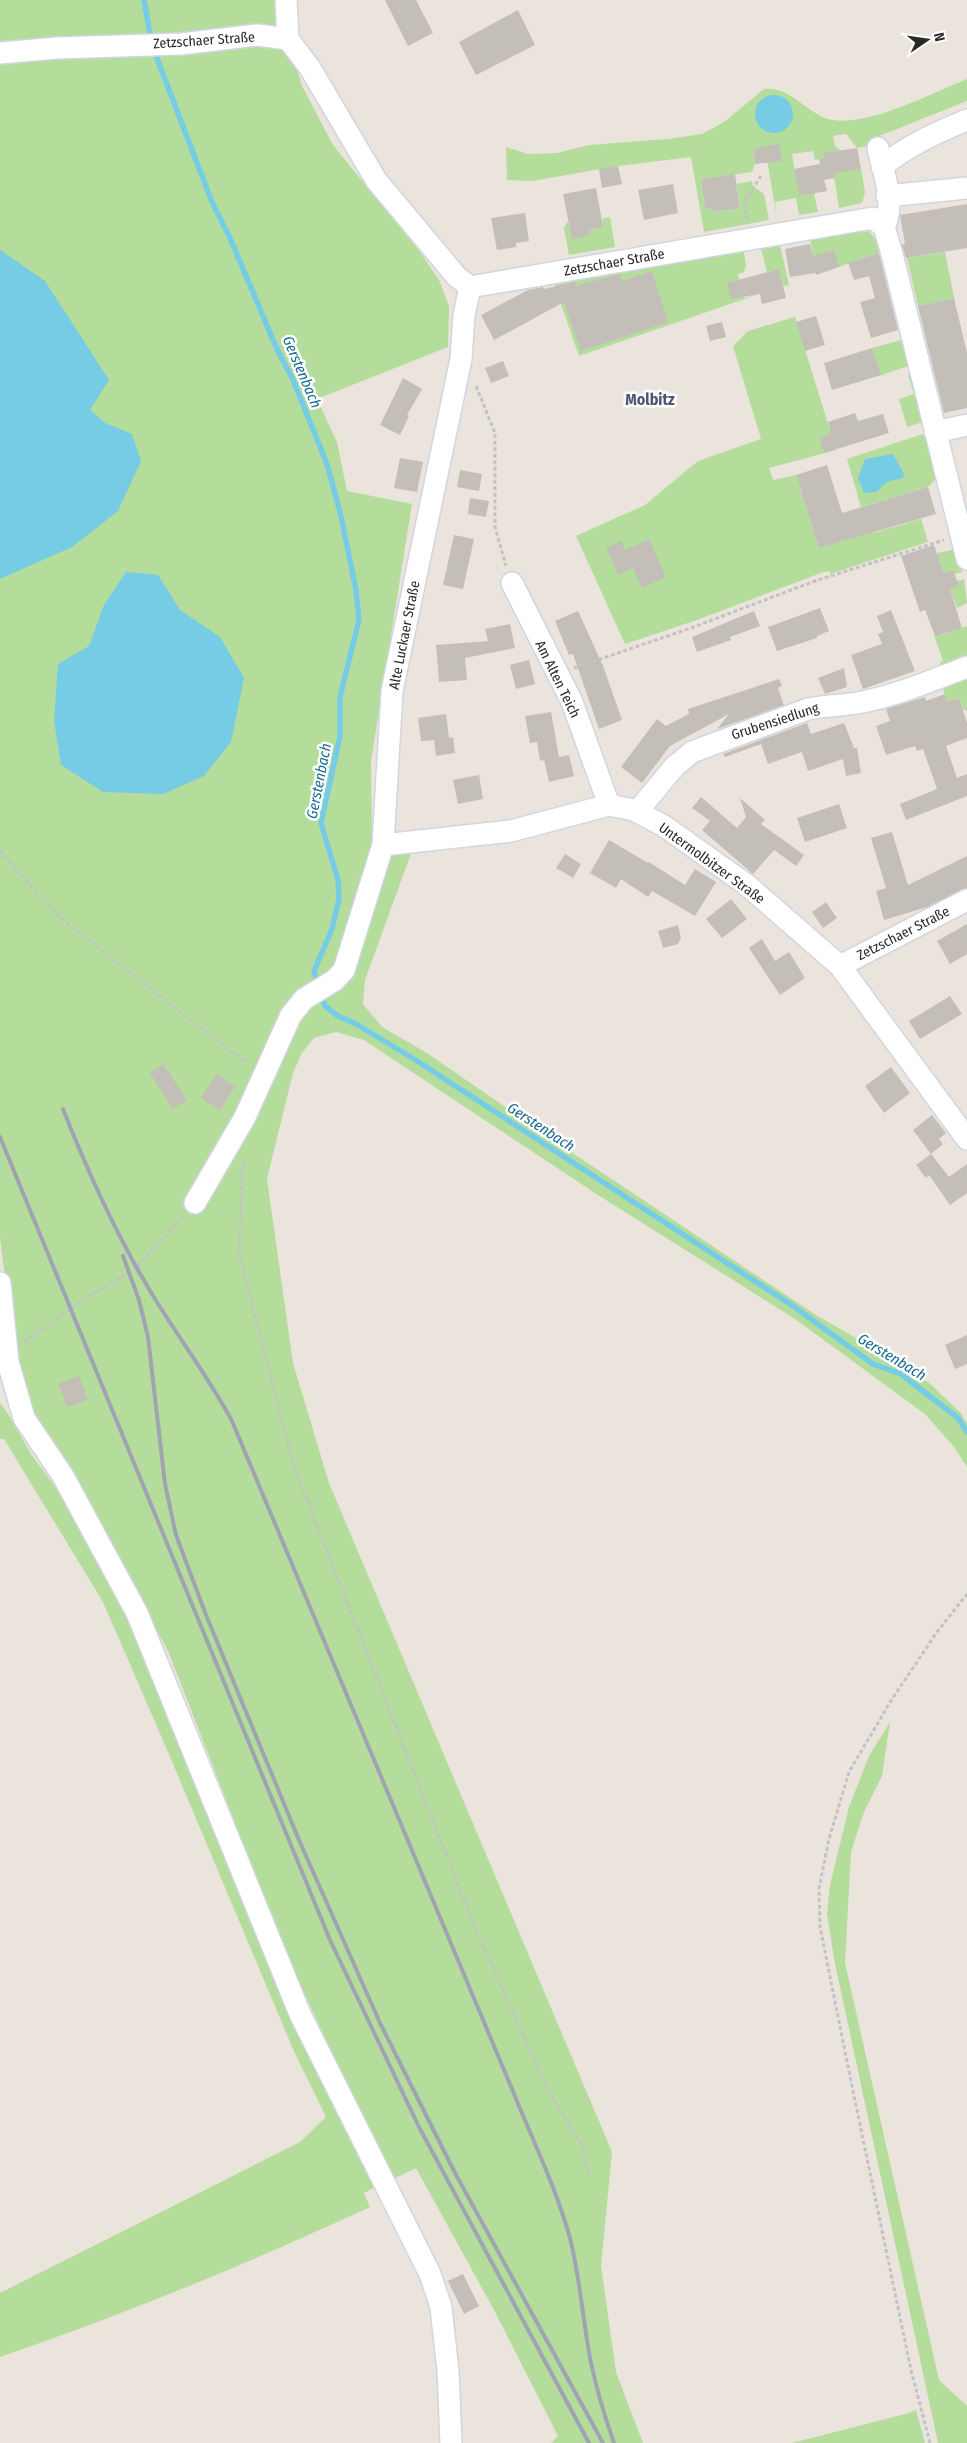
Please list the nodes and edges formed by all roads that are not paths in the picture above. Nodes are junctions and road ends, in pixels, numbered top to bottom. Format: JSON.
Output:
{"nodes":[{"id":1,"x":286,"y":0,"type":"edge"},
{"id":2,"x":288,"y":39,"type":"junction"},
{"id":3,"x":0,"y":54,"type":"edge"},
{"id":4,"x":967,"y":120,"type":"edge"},
{"id":5,"x":967,"y":188,"type":"edge"},
{"id":6,"x":887,"y":196,"type":"junction"},
{"id":7,"x":884,"y":227,"type":"junction"},
{"id":8,"x":470,"y":287,"type":"junction"},
{"id":9,"x":967,"y":425,"type":"edge"},
{"id":10,"x":935,"y":432,"type":"junction"},
{"id":11,"x":965,"y":550,"type":"edge"},
{"id":12,"x":512,"y":583,"type":"road end"},
{"id":13,"x":967,"y":667,"type":"edge"},
{"id":14,"x":609,"y":804,"type":"junction"},
{"id":15,"x":637,"y":812,"type":"junction"},
{"id":16,"x":383,"y":844,"type":"junction"},
{"id":17,"x":967,"y":900,"type":"edge"},
{"id":18,"x":840,"y":966,"type":"junction"},
{"id":19,"x":967,"y":1139,"type":"edge"},
{"id":20,"x":195,"y":1203,"type":"road end"},
{"id":21,"x":0,"y":1282,"type":"edge"},
{"id":22,"x":451,"y":2443,"type":"edge"}],
"edges":[{"from":1,"to":2,"type":"street"},
{"from":2,"to":3,"type":"street","name":"Zetzschaer Straße"},
{"from":2,"to":8,"type":"street"},
{"from":4,"to":6,"type":"street"},
{"from":5,"to":6,"type":"street"},
{"from":6,"to":7,"type":"street"},
{"from":7,"to":8,"type":"street","name":"Zetzschaer Straße"},
{"from":7,"to":10,"type":"street"},
{"from":8,"to":16,"type":"street","name":"Alte Luckaer Straße"},
{"from":9,"to":10,"type":"street"},
{"from":10,"to":11,"type":"street"},
{"from":12,"to":14,"type":"street","name":"Am Alten Teich"},
{"from":13,"to":15,"type":"street","name":"Grubensiedlung"},
{"from":14,"to":15,"type":"street","name":"Untermolbitzer Straße"},
{"from":14,"to":16,"type":"street"},
{"from":15,"to":18,"type":"street","name":"Untermolbitzer Straße"},
{"from":16,"to":20,"type":"street","name":"Alte Luckaer Straße"},
{"from":17,"to":18,"type":"street","name":"Zetzschaer Straße"},
{"from":18,"to":19,"type":"street","name":"Untermolbitzer Straße"},
{"from":21,"to":22,"type":"street"}]}
